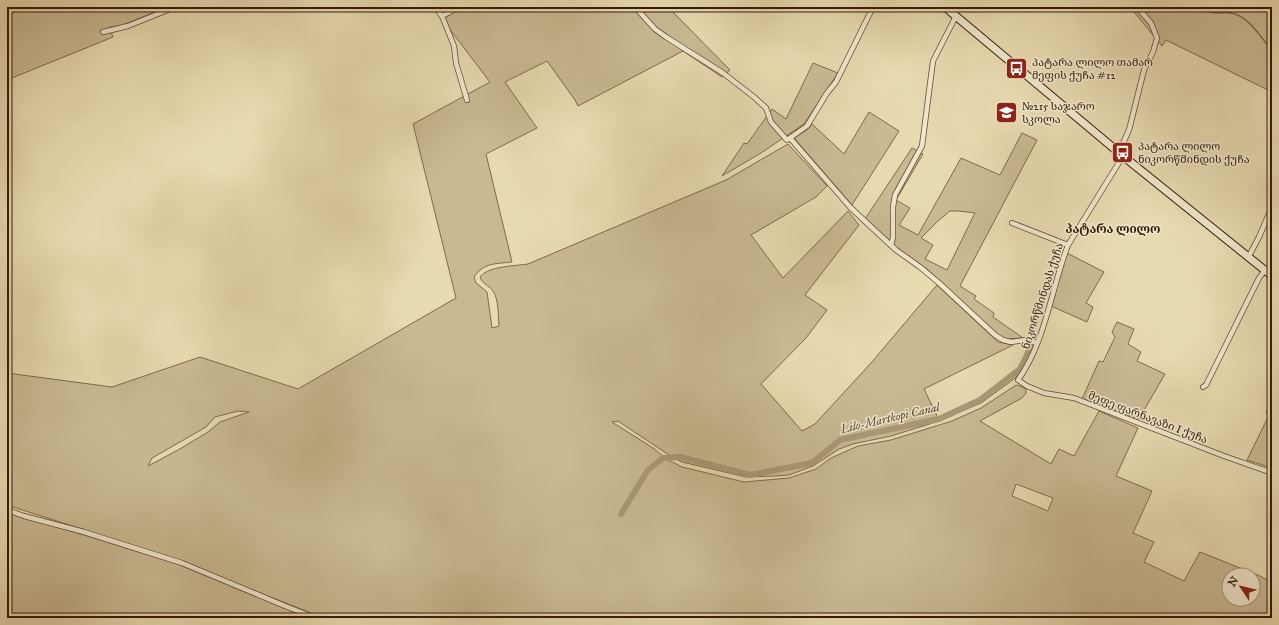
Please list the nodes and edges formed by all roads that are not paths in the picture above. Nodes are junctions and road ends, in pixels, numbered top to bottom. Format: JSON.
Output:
{"nodes":[{"id":1,"x":175,"y":7,"type":"edge"},
{"id":2,"x":435,"y":7,"type":"edge"},
{"id":3,"x":459,"y":7,"type":"edge"},
{"id":4,"x":635,"y":7,"type":"edge"},
{"id":5,"x":873,"y":7,"type":"edge"},
{"id":6,"x":945,"y":7,"type":"edge"},
{"id":7,"x":1137,"y":7,"type":"edge"},
{"id":8,"x":442,"y":16,"type":"junction"},
{"id":9,"x":956,"y":16,"type":"junction"},
{"id":10,"x":102,"y":32,"type":"dead end"},
{"id":11,"x":467,"y":100,"type":"dead end"},
{"id":12,"x":788,"y":139,"type":"junction"},
{"id":13,"x":1121,"y":154,"type":"junction"},
{"id":14,"x":1272,"y":207,"type":"edge"},
{"id":15,"x":1012,"y":222,"type":"dead end"},
{"id":16,"x":891,"y":245,"type":"junction"},
{"id":17,"x":1068,"y":245,"type":"junction"},
{"id":18,"x":1249,"y":256,"type":"junction"},
{"id":19,"x":1265,"y":270,"type":"junction"},
{"id":20,"x":1272,"y":276,"type":"edge"},
{"id":21,"x":1037,"y":343,"type":"junction"},
{"id":22,"x":1018,"y":380,"type":"joint"},
{"id":23,"x":1203,"y":387,"type":"dead end"},
{"id":24,"x":1272,"y":473,"type":"edge"},
{"id":25,"x":7,"y":510,"type":"edge"},
{"id":26,"x":316,"y":618,"type":"edge"}],
"edges":[{"from":1,"to":10,"type":"street"},
{"from":2,"to":8,"type":"street"},
{"from":3,"to":8,"type":"street"},
{"from":4,"to":12,"type":"street"},
{"from":5,"to":12,"type":"street"},
{"from":6,"to":9,"type":"street"},
{"from":7,"to":13,"type":"street","name":"ნიკორწმინდას ქუჩა"},
{"from":8,"to":11,"type":"street"},
{"from":9,"to":13,"type":"street"},
{"from":9,"to":16,"type":"street"},
{"from":12,"to":16,"type":"street"},
{"from":13,"to":17,"type":"street","name":"ნიკორწმინდას ქუჩა"},
{"from":13,"to":18,"type":"street"},
{"from":14,"to":18,"type":"street"},
{"from":15,"to":17,"type":"street"},
{"from":16,"to":21,"type":"street"},
{"from":17,"to":21,"type":"street","name":"ნიკორწმინდას ქუჩა"},
{"from":18,"to":19,"type":"street"},
{"from":19,"to":20,"type":"street"},
{"from":19,"to":23,"type":"street"},
{"from":21,"to":22,"type":"street","name":"ნიკორწმინდას ქუჩა"},
{"from":22,"to":24,"type":"street","name":"მეფე ფარნავაზი I ქუჩა"},
{"from":25,"to":26,"type":"street"}]}
